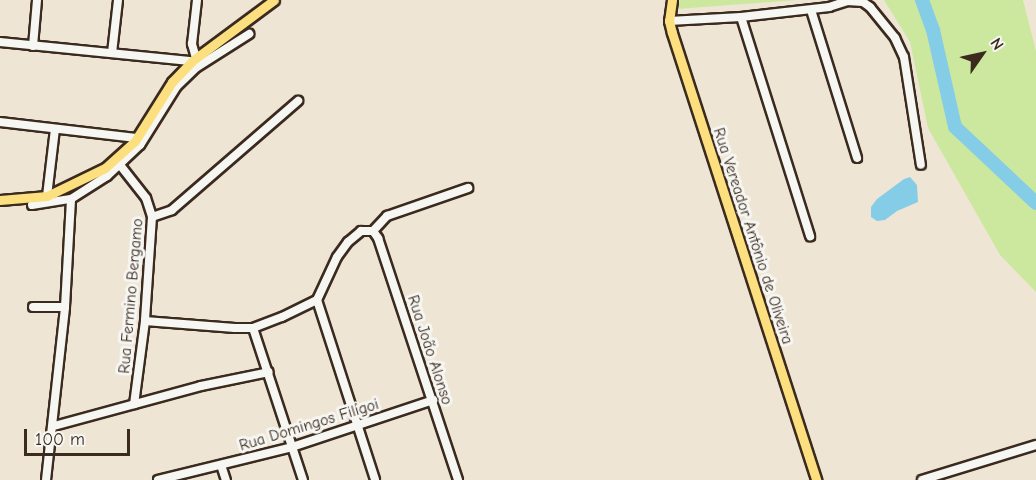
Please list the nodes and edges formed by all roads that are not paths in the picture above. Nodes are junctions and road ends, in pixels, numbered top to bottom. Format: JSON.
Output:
{"nodes":[{"id":1,"x":38,"y":0,"type":"edge"},
{"id":2,"x":117,"y":0,"type":"edge"},
{"id":3,"x":196,"y":0,"type":"edge"},
{"id":4,"x":274,"y":0,"type":"edge"},
{"id":5,"x":672,"y":0,"type":"edge"},
{"id":6,"x":811,"y":10,"type":"junction"},
{"id":7,"x":741,"y":17,"type":"junction"},
{"id":8,"x":669,"y":21,"type":"junction"},
{"id":9,"x":249,"y":34,"type":"dead end"},
{"id":10,"x":0,"y":42,"type":"edge"},
{"id":11,"x":33,"y":46,"type":"junction"},
{"id":12,"x":112,"y":53,"type":"junction"},
{"id":13,"x":194,"y":60,"type":"junction"},
{"id":14,"x":298,"y":101,"type":"dead end"},
{"id":15,"x":0,"y":122,"type":"edge"},
{"id":16,"x":55,"y":129,"type":"junction"},
{"id":17,"x":136,"y":138,"type":"junction"},
{"id":18,"x":857,"y":158,"type":"dead end"},
{"id":19,"x":120,"y":165,"type":"junction"},
{"id":20,"x":921,"y":165,"type":"dead end"},
{"id":21,"x":468,"y":188,"type":"dead end"},
{"id":22,"x":47,"y":196,"type":"junction"},
{"id":23,"x":71,"y":199,"type":"junction"},
{"id":24,"x":0,"y":200,"type":"edge"},
{"id":25,"x":32,"y":205,"type":"dead end"},
{"id":26,"x":152,"y":216,"type":"junction"},
{"id":27,"x":373,"y":231,"type":"junction"},
{"id":28,"x":810,"y":236,"type":"dead end"},
{"id":29,"x":317,"y":300,"type":"junction"},
{"id":30,"x":33,"y":307,"type":"dead end"},
{"id":31,"x":65,"y":307,"type":"junction"},
{"id":32,"x":145,"y":321,"type":"junction"},
{"id":33,"x":254,"y":327,"type":"junction"},
{"id":34,"x":269,"y":372,"type":"junction"},
{"id":35,"x":433,"y":400,"type":"junction"},
{"id":36,"x":134,"y":404,"type":"junction"},
{"id":37,"x":358,"y":424,"type":"junction"},
{"id":38,"x":54,"y":426,"type":"junction"},
{"id":39,"x":1036,"y":445,"type":"edge"},
{"id":40,"x":292,"y":447,"type":"junction"},
{"id":41,"x":221,"y":465,"type":"junction"},
{"id":42,"x":46,"y":480,"type":"edge"},
{"id":43,"x":158,"y":480,"type":"edge"},
{"id":44,"x":226,"y":480,"type":"edge"},
{"id":45,"x":303,"y":480,"type":"edge"},
{"id":46,"x":375,"y":480,"type":"edge"},
{"id":47,"x":458,"y":480,"type":"edge"},
{"id":48,"x":816,"y":480,"type":"edge"},
{"id":49,"x":922,"y":480,"type":"edge"}],
"edges":[{"from":1,"to":11,"type":"street"},
{"from":2,"to":12,"type":"street"},
{"from":3,"to":13,"type":"street"},
{"from":4,"to":13,"type":"main road"},
{"from":5,"to":8,"type":"main road","name":"Rua Vereador Antônio de Oliveira"},
{"from":6,"to":7,"type":"street"},
{"from":6,"to":18,"type":"street"},
{"from":6,"to":20,"type":"street"},
{"from":7,"to":8,"type":"street"},
{"from":7,"to":28,"type":"street"},
{"from":8,"to":48,"type":"main road","name":"Rua Vereador Antônio de Oliveira"},
{"from":9,"to":19,"type":"street"},
{"from":10,"to":11,"type":"street"},
{"from":11,"to":12,"type":"street"},
{"from":12,"to":13,"type":"street"},
{"from":13,"to":17,"type":"main road"},
{"from":14,"to":26,"type":"street"},
{"from":15,"to":16,"type":"street"},
{"from":16,"to":17,"type":"street"},
{"from":16,"to":22,"type":"street"},
{"from":17,"to":22,"type":"main road"},
{"from":19,"to":23,"type":"street"},
{"from":19,"to":26,"type":"street","name":"Rua Fermino Bergamo"},
{"from":21,"to":27,"type":"street"},
{"from":22,"to":24,"type":"main road"},
{"from":23,"to":25,"type":"street"},
{"from":23,"to":31,"type":"street"},
{"from":26,"to":32,"type":"street","name":"Rua Fermino Bergamo"},
{"from":27,"to":29,"type":"street"},
{"from":27,"to":35,"type":"street","name":"Rua João Alonso"},
{"from":29,"to":33,"type":"street"},
{"from":29,"to":37,"type":"street"},
{"from":30,"to":31,"type":"street"},
{"from":31,"to":38,"type":"street"},
{"from":32,"to":33,"type":"street"},
{"from":32,"to":36,"type":"street","name":"Rua Fermino Bergamo"},
{"from":33,"to":34,"type":"street"},
{"from":34,"to":36,"type":"street"},
{"from":34,"to":40,"type":"street"},
{"from":35,"to":37,"type":"street","name":"Rua Domingos Filigoi"},
{"from":35,"to":47,"type":"street","name":"Rua João Alonso"},
{"from":36,"to":38,"type":"street"},
{"from":37,"to":40,"type":"street","name":"Rua Domingos Filigoi"},
{"from":37,"to":46,"type":"street"},
{"from":38,"to":42,"type":"street"},
{"from":39,"to":49,"type":"street"},
{"from":40,"to":41,"type":"street","name":"Rua Domingos Filigoi"},
{"from":40,"to":45,"type":"street"},
{"from":41,"to":43,"type":"street","name":"Rua Domingos Filigoi"},
{"from":41,"to":44,"type":"street"}]}
